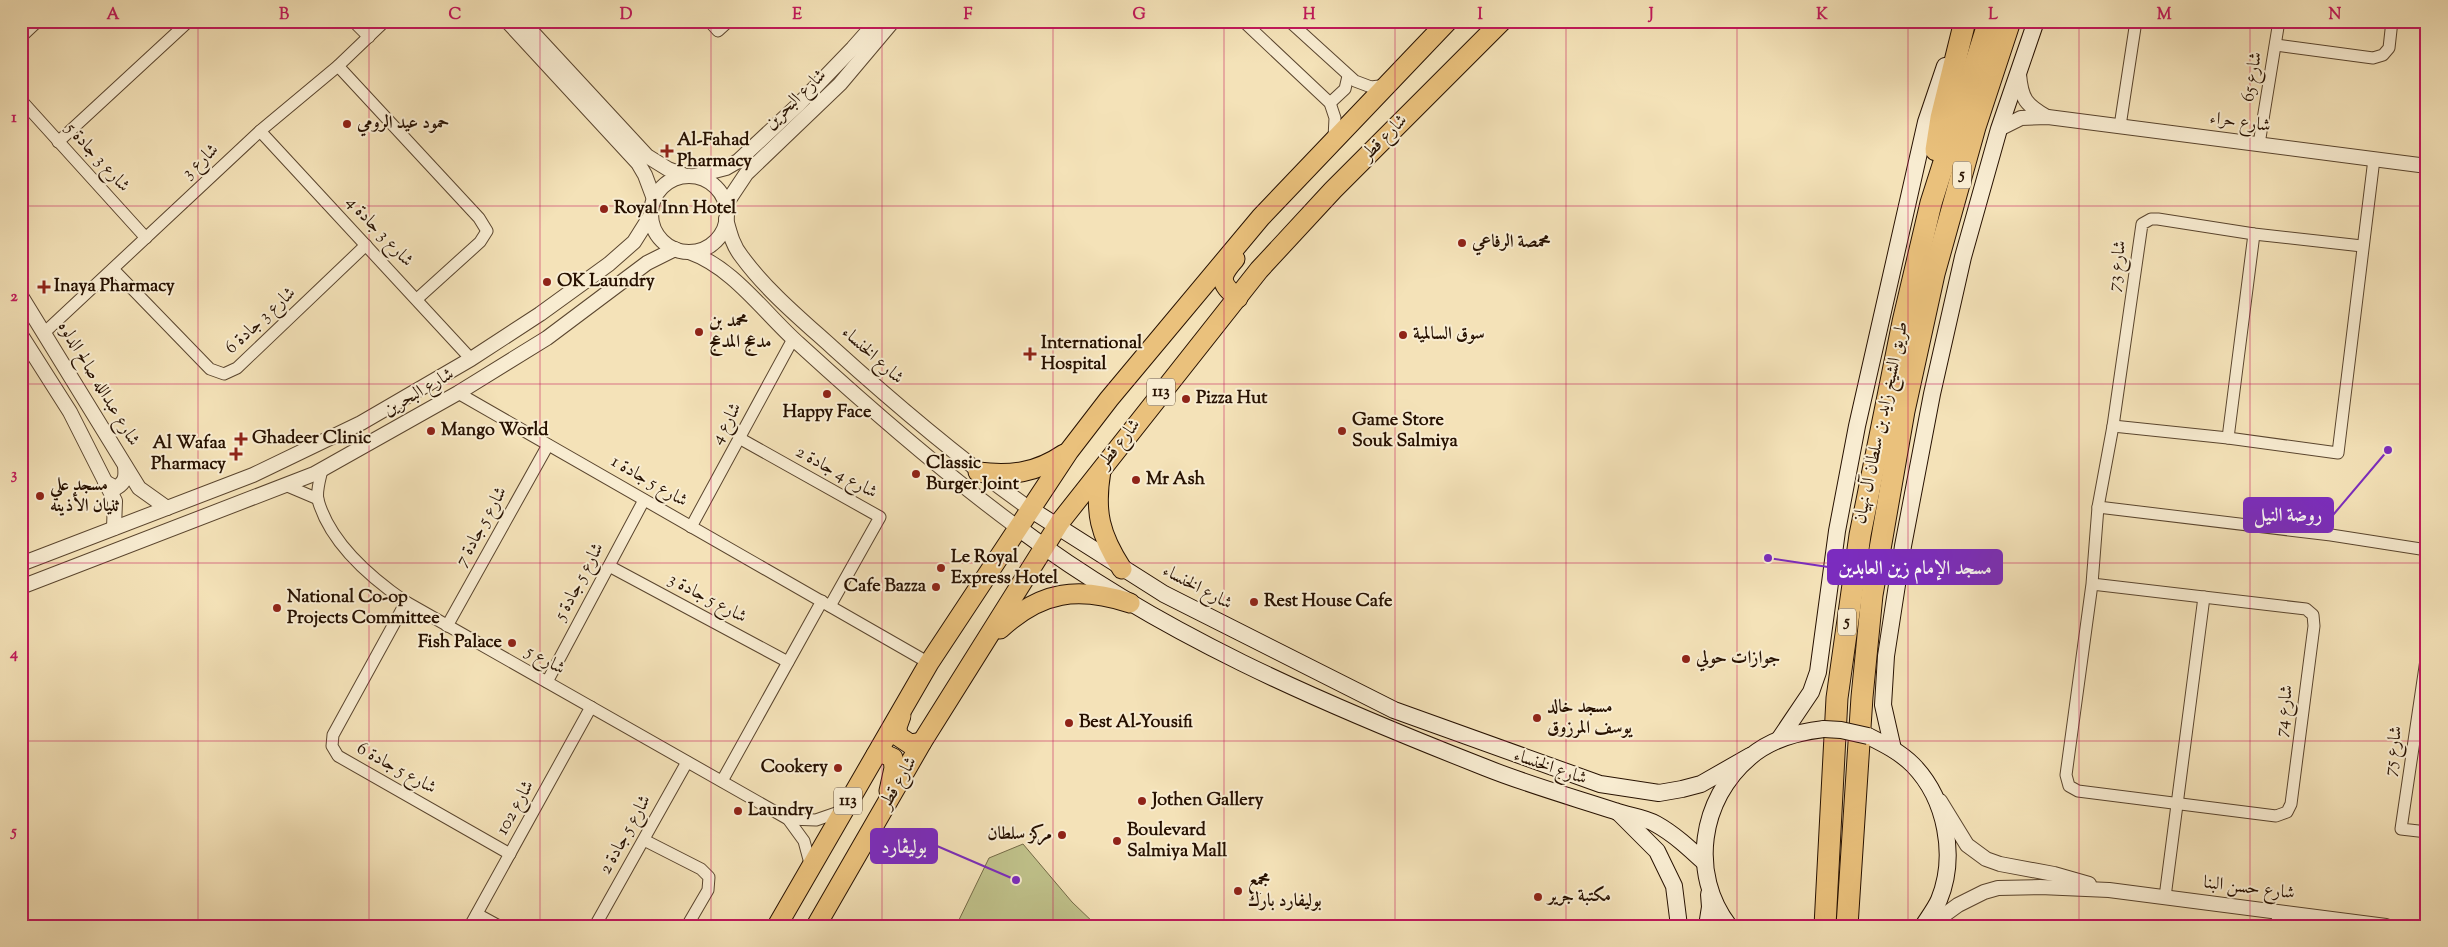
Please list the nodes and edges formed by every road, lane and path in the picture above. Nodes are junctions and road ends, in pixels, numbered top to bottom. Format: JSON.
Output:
{"nodes":[{"id":1,"x":38,"y":21,"type":"edge"},
{"id":2,"x":189,"y":21,"type":"edge"},
{"id":3,"x":353,"y":21,"type":"edge"},
{"id":4,"x":385,"y":21,"type":"edge"},
{"id":5,"x":507,"y":21,"type":"edge"},
{"id":6,"x":522,"y":21,"type":"edge"},
{"id":7,"x":709,"y":21,"type":"edge"},
{"id":8,"x":729,"y":21,"type":"edge"},
{"id":9,"x":876,"y":21,"type":"edge"},
{"id":10,"x":893,"y":21,"type":"edge"},
{"id":11,"x":1243,"y":21,"type":"edge"},
{"id":12,"x":1290,"y":21,"type":"edge"},
{"id":13,"x":1448,"y":21,"type":"edge"},
{"id":14,"x":1502,"y":21,"type":"edge"},
{"id":15,"x":1961,"y":21,"type":"edge"},
{"id":16,"x":1965,"y":21,"type":"edge"},
{"id":17,"x":1989,"y":21,"type":"edge"},
{"id":18,"x":2010,"y":21,"type":"edge"},
{"id":19,"x":2036,"y":21,"type":"edge"},
{"id":20,"x":2136,"y":21,"type":"edge"},
{"id":21,"x":2279,"y":21,"type":"edge"},
{"id":22,"x":2392,"y":21,"type":"edge"},
{"id":23,"x":21,"y":36,"type":"edge"},
{"id":24,"x":369,"y":38,"type":"junction"},
{"id":25,"x":2276,"y":45,"type":"junction"},
{"id":26,"x":338,"y":66,"type":"junction"},
{"id":27,"x":2019,"y":74,"type":"junction"},
{"id":28,"x":1348,"y":76,"type":"junction"},
{"id":29,"x":1388,"y":85,"type":"junction"},
{"id":30,"x":21,"y":100,"type":"edge"},
{"id":31,"x":1330,"y":103,"type":"junction"},
{"id":32,"x":2048,"y":117,"type":"junction"},
{"id":33,"x":2120,"y":126,"type":"junction"},
{"id":34,"x":1999,"y":129,"type":"junction"},
{"id":35,"x":260,"y":131,"type":"junction"},
{"id":36,"x":58,"y":142,"type":"junction"},
{"id":37,"x":1332,"y":144,"type":"junction"},
{"id":38,"x":2259,"y":144,"type":"junction"},
{"id":39,"x":2374,"y":160,"type":"junction"},
{"id":40,"x":2427,"y":166,"type":"edge"},
{"id":41,"x":690,"y":176,"type":"junction"},
{"id":42,"x":654,"y":199,"type":"junction"},
{"id":43,"x":1930,"y":203,"type":"junction"},
{"id":44,"x":726,"y":204,"type":"junction"},
{"id":45,"x":651,"y":215,"type":"junction"},
{"id":46,"x":1261,"y":217,"type":"junction"},
{"id":47,"x":726,"y":219,"type":"junction"},
{"id":48,"x":2254,"y":234,"type":"junction"},
{"id":49,"x":146,"y":238,"type":"junction"},
{"id":50,"x":366,"y":245,"type":"junction"},
{"id":51,"x":2362,"y":246,"type":"junction"},
{"id":52,"x":675,"y":250,"type":"junction"},
{"id":53,"x":689,"y":252,"type":"junction"},
{"id":54,"x":113,"y":269,"type":"junction"},
{"id":55,"x":21,"y":296,"type":"edge"},
{"id":56,"x":1238,"y":298,"type":"junction"},
{"id":57,"x":417,"y":299,"type":"junction"},
{"id":58,"x":540,"y":314,"type":"junction"},
{"id":59,"x":45,"y":332,"type":"junction"},
{"id":60,"x":21,"y":335,"type":"edge"},
{"id":61,"x":547,"y":338,"type":"junction"},
{"id":62,"x":794,"y":340,"type":"junction"},
{"id":63,"x":470,"y":359,"type":"junction"},
{"id":64,"x":458,"y":393,"type":"junction"},
{"id":65,"x":2113,"y":426,"type":"junction"},
{"id":66,"x":738,"y":438,"type":"junction"},
{"id":67,"x":2228,"y":438,"type":"junction"},
{"id":68,"x":548,"y":445,"type":"junction"},
{"id":69,"x":1069,"y":450,"type":"junction"},
{"id":70,"x":124,"y":465,"type":"junction"},
{"id":71,"x":1101,"y":469,"type":"junction"},
{"id":72,"x":322,"y":470,"type":"junction"},
{"id":73,"x":978,"y":472,"type":"junction"},
{"id":74,"x":105,"y":482,"type":"junction"},
{"id":75,"x":285,"y":486,"type":"junction"},
{"id":76,"x":318,"y":499,"type":"junction"},
{"id":77,"x":644,"y":500,"type":"junction"},
{"id":78,"x":2098,"y":506,"type":"junction"},
{"id":79,"x":167,"y":508,"type":"junction"},
{"id":80,"x":1030,"y":509,"type":"junction"},
{"id":81,"x":691,"y":526,"type":"junction"},
{"id":82,"x":1018,"y":527,"type":"junction"},
{"id":83,"x":114,"y":528,"type":"junction"},
{"id":84,"x":1057,"y":528,"type":"junction"},
{"id":85,"x":1044,"y":548,"type":"junction"},
{"id":86,"x":2427,"y":550,"type":"edge"},
{"id":87,"x":53,"y":553,"type":"junction"},
{"id":88,"x":27,"y":562,"type":"edge"},
{"id":89,"x":609,"y":566,"type":"junction"},
{"id":90,"x":1122,"y":569,"type":"junction"},
{"id":91,"x":67,"y":570,"type":"junction"},
{"id":92,"x":35,"y":582,"type":"junction"},
{"id":93,"x":2092,"y":584,"type":"junction"},
{"id":94,"x":21,"y":587,"type":"edge"},
{"id":95,"x":2204,"y":597,"type":"junction"},
{"id":96,"x":406,"y":602,"type":"junction"},
{"id":97,"x":1130,"y":603,"type":"junction"},
{"id":98,"x":826,"y":604,"type":"junction"},
{"id":99,"x":447,"y":626,"type":"junction"},
{"id":100,"x":980,"y":650,"type":"junction"},
{"id":101,"x":2427,"y":652,"type":"edge"},
{"id":102,"x":788,"y":662,"type":"junction"},
{"id":103,"x":929,"y":663,"type":"junction"},
{"id":104,"x":547,"y":682,"type":"junction"},
{"id":105,"x":906,"y":703,"type":"junction"},
{"id":106,"x":591,"y":707,"type":"junction"},
{"id":107,"x":1780,"y":738,"type":"junction"},
{"id":108,"x":922,"y":742,"type":"junction"},
{"id":109,"x":1893,"y":749,"type":"junction"},
{"id":110,"x":876,"y":755,"type":"junction"},
{"id":111,"x":1750,"y":756,"type":"junction"},
{"id":112,"x":687,"y":762,"type":"junction"},
{"id":113,"x":722,"y":781,"type":"junction"},
{"id":114,"x":1929,"y":785,"type":"junction"},
{"id":115,"x":2177,"y":805,"type":"junction"},
{"id":116,"x":842,"y":811,"type":"junction"},
{"id":117,"x":883,"y":811,"type":"junction"},
{"id":118,"x":1618,"y":812,"type":"junction"},
{"id":119,"x":788,"y":819,"type":"junction"},
{"id":120,"x":2427,"y":832,"type":"edge"},
{"id":121,"x":644,"y":840,"type":"junction"},
{"id":122,"x":510,"y":854,"type":"junction"},
{"id":123,"x":1704,"y":862,"type":"junction"},
{"id":124,"x":811,"y":867,"type":"junction"},
{"id":125,"x":1708,"y":884,"type":"junction"},
{"id":126,"x":2109,"y":890,"type":"junction"},
{"id":127,"x":2165,"y":897,"type":"junction"},
{"id":128,"x":477,"y":914,"type":"junction"},
{"id":129,"x":2278,"y":919,"type":"edge"},
{"id":130,"x":470,"y":926,"type":"edge"},
{"id":131,"x":499,"y":926,"type":"edge"},
{"id":132,"x":595,"y":926,"type":"edge"},
{"id":133,"x":687,"y":926,"type":"edge"},
{"id":134,"x":777,"y":926,"type":"edge"},
{"id":135,"x":816,"y":926,"type":"edge"},
{"id":136,"x":1679,"y":926,"type":"edge"},
{"id":137,"x":1707,"y":926,"type":"edge"},
{"id":138,"x":1729,"y":926,"type":"edge"},
{"id":139,"x":1825,"y":926,"type":"edge"},
{"id":140,"x":1847,"y":926,"type":"edge"},
{"id":141,"x":1923,"y":926,"type":"edge"},
{"id":142,"x":1929,"y":926,"type":"edge"},
{"id":143,"x":2386,"y":926,"type":"edge"}],
"edges":[{"from":1,"to":23,"type":"street"},
{"from":2,"to":36,"type":"street"},
{"from":3,"to":24,"type":"street"},
{"from":4,"to":24,"type":"street","name":"شارع 3"},
{"from":5,"to":42,"type":"street"},
{"from":6,"to":41,"type":"street"},
{"from":7,"to":8,"type":"street"},
{"from":9,"to":41,"type":"street","name":"شارع البحرين"},
{"from":10,"to":44,"type":"street","name":"شارع البحرين"},
{"from":11,"to":31,"type":"street"},
{"from":12,"to":28,"type":"street"},
{"from":13,"to":29,"type":"main road","name":"شارع قطر","number":"113"},
{"from":14,"to":56,"type":"main road","name":"شارع قطر","number":"113"},
{"from":15,"to":107,"type":"main road"},
{"from":16,"to":43,"type":"highway"},
{"from":17,"to":43,"type":"highway","name":"طريق الشيخ زايد بن سلطان آل نهيان","number":"5"},
{"from":18,"to":140,"type":"highway","name":"طريق الشيخ زايد بن سلطان آل نهيان","number":"5"},
{"from":19,"to":27,"type":"main road"},
{"from":20,"to":33,"type":"street"},
{"from":21,"to":25,"type":"street","name":"شارع 65"},
{"from":22,"to":25,"type":"street","name":"شارع 65"},
{"from":24,"to":26,"type":"street","name":"شارع 3"},
{"from":25,"to":38,"type":"street","name":"شارع 65"},
{"from":26,"to":35,"type":"street","name":"شارع 3"},
{"from":26,"to":57,"type":"street"},
{"from":27,"to":32,"type":"street","name":"شارع حراء"},
{"from":27,"to":34,"type":"main road"},
{"from":28,"to":29,"type":"street"},
{"from":28,"to":31,"type":"street"},
{"from":29,"to":37,"type":"main road","name":"شارع قطر","number":"113"},
{"from":30,"to":36,"type":"street","name":"شارع 3 جادة 5"},
{"from":31,"to":37,"type":"street"},
{"from":32,"to":33,"type":"street","name":"شارع حراء"},
{"from":32,"to":34,"type":"street","name":"شارع حراء"},
{"from":33,"to":38,"type":"street","name":"شارع حراء"},
{"from":34,"to":109,"type":"main road"},
{"from":35,"to":49,"type":"street","name":"شارع 3"},
{"from":35,"to":50,"type":"street","name":"شارع 3 جادة 4"},
{"from":36,"to":49,"type":"street","name":"شارع 3 جادة 5"},
{"from":37,"to":46,"type":"main road","name":"شارع قطر","number":"113"},
{"from":38,"to":39,"type":"street","name":"شارع حراء"},
{"from":39,"to":40,"type":"street","name":"شارع حراء"},
{"from":39,"to":51,"type":"street"},
{"from":41,"to":42,"type":"street"},
{"from":41,"to":44,"type":"street"},
{"from":42,"to":45,"type":"street"},
{"from":43,"to":139,"type":"highway","name":"طريق الشيخ زايد بن سلطان آل نهيان","number":"5"},
{"from":44,"to":47,"type":"street"},
{"from":45,"to":52,"type":"street"},
{"from":45,"to":58,"type":"street","name":"شارع البحرين"},
{"from":46,"to":56,"type":"main road"},
{"from":46,"to":69,"type":"main road","name":"شارع قطر","number":"113"},
{"from":47,"to":53,"type":"street"},
{"from":47,"to":73,"type":"street","name":"شارع الخنساء"},
{"from":48,"to":51,"type":"street","name":"شارع 73"},
{"from":48,"to":65,"type":"street","name":"شارع 73"},
{"from":48,"to":67,"type":"street"},
{"from":49,"to":54,"type":"street","name":"شارع 3"},
{"from":50,"to":54,"type":"street","name":"شارع 3 جادة 6"},
{"from":50,"to":57,"type":"street","name":"شارع 3 جادة 4"},
{"from":51,"to":67,"type":"street"},
{"from":52,"to":53,"type":"street"},
{"from":52,"to":61,"type":"street","name":"شارع البحرين"},
{"from":53,"to":62,"type":"street","name":"شارع الخنساء"},
{"from":54,"to":59,"type":"street","name":"شارع 3"},
{"from":55,"to":59,"type":"street","name":"شارع عبدالله صالح الدلوه"},
{"from":56,"to":71,"type":"main road","name":"شارع قطر","number":"113"},
{"from":57,"to":63,"type":"street","name":"شارع 3 جادة 4"},
{"from":58,"to":61,"type":"street"},
{"from":58,"to":63,"type":"street","name":"شارع البحرين"},
{"from":59,"to":70,"type":"street","name":"شارع عبدالله صالح الدلوه"},
{"from":60,"to":74,"type":"street"},
{"from":61,"to":64,"type":"street","name":"شارع البحرين"},
{"from":62,"to":66,"type":"street","name":"شارع 4"},
{"from":62,"to":82,"type":"street","name":"شارع الخنساء"},
{"from":63,"to":79,"type":"street","name":"شارع البحرين"},
{"from":64,"to":68,"type":"street","name":"شارع 5 جادة 1"},
{"from":64,"to":72,"type":"street","name":"شارع البحرين"},
{"from":65,"to":67,"type":"street"},
{"from":65,"to":78,"type":"street","name":"شارع 73"},
{"from":66,"to":81,"type":"street","name":"شارع 4"},
{"from":66,"to":98,"type":"street","name":"شارع 4 جادة 2"},
{"from":68,"to":77,"type":"street","name":"شارع 5 جادة 1"},
{"from":68,"to":99,"type":"street","name":"شارع 5 جادة 7"},
{"from":69,"to":73,"type":"main road"},
{"from":69,"to":80,"type":"main road","name":"شارع قطر","number":"113"},
{"from":70,"to":74,"type":"street"},
{"from":70,"to":79,"type":"street","name":"شارع عبدالله صالح الدلوه"},
{"from":71,"to":84,"type":"main road","name":"شارع قطر","number":"113"},
{"from":71,"to":90,"type":"main road"},
{"from":72,"to":75,"type":"street","name":"شارع البحرين"},
{"from":72,"to":76,"type":"street","name":"شارع 5"},
{"from":73,"to":80,"type":"street","name":"شارع الخنساء"},
{"from":74,"to":83,"type":"street"},
{"from":75,"to":76,"type":"street"},
{"from":75,"to":91,"type":"street","name":"شارع البحرين"},
{"from":76,"to":96,"type":"street","name":"شارع 5"},
{"from":77,"to":81,"type":"street","name":"شارع 5 جادة 1"},
{"from":77,"to":89,"type":"street","name":"شارع 5 جادة 5"},
{"from":78,"to":86,"type":"street"},
{"from":78,"to":93,"type":"street","name":"شارع 74"},
{"from":79,"to":83,"type":"street","name":"شارع البحرين"},
{"from":80,"to":82,"type":"main road","name":"شارع قطر","number":"113"},
{"from":80,"to":84,"type":"main road","name":"شارع الخنساء"},
{"from":81,"to":98,"type":"street","name":"شارع 5 جادة 1"},
{"from":82,"to":85,"type":"main road","name":"شارع الخنساء"},
{"from":82,"to":103,"type":"main road","name":"شارع قطر","number":"113"},
{"from":83,"to":87,"type":"street","name":"شارع البحرين"},
{"from":84,"to":85,"type":"main road","name":"شارع قطر","number":"113"},
{"from":84,"to":90,"type":"main road","name":"شارع الخنساء"},
{"from":85,"to":97,"type":"main road","name":"شارع الخنساء"},
{"from":85,"to":100,"type":"main road","name":"شارع قطر","number":"113"},
{"from":87,"to":88,"type":"street","name":"شارع البحرين"},
{"from":87,"to":91,"type":"street"},
{"from":88,"to":92,"type":"street"},
{"from":89,"to":102,"type":"street","name":"شارع 5 جادة 3"},
{"from":89,"to":104,"type":"street","name":"شارع 5 جادة 5"},
{"from":90,"to":111,"type":"main road","name":"شارع الخنساء"},
{"from":91,"to":92,"type":"street","name":"شارع البحرين"},
{"from":92,"to":94,"type":"street","name":"شارع البحرين"},
{"from":93,"to":95,"type":"street","name":"شارع 74"},
{"from":93,"to":115,"type":"street","name":"شارع 74"},
{"from":95,"to":115,"type":"street"},
{"from":95,"to":115,"type":"street","name":"شارع 74"},
{"from":96,"to":99,"type":"street","name":"شارع 5"},
{"from":96,"to":122,"type":"street","name":"شارع 5 جادة 6"},
{"from":97,"to":100,"type":"main road"},
{"from":97,"to":118,"type":"main road","name":"شارع الخنساء"},
{"from":98,"to":102,"type":"street"},
{"from":98,"to":103,"type":"street","name":"شارع 5 جادة 1"},
{"from":99,"to":104,"type":"street","name":"شارع 5"},
{"from":100,"to":108,"type":"main road","name":"شارع قطر","number":"113"},
{"from":101,"to":120,"type":"street","name":"شارع 75"},
{"from":102,"to":113,"type":"street"},
{"from":103,"to":105,"type":"main road","name":"شارع قطر","number":"113"},
{"from":104,"to":106,"type":"street","name":"شارع 5"},
{"from":105,"to":108,"type":"main road"},
{"from":105,"to":110,"type":"main road","name":"شارع قطر","number":"113"},
{"from":106,"to":112,"type":"street","name":"شارع 5"},
{"from":106,"to":122,"type":"street","name":"شارع 102"},
{"from":107,"to":109,"type":"main road","bridge":true},
{"from":107,"to":111,"type":"main road"},
{"from":108,"to":117,"type":"main road","name":"شارع قطر","number":"113"},
{"from":109,"to":114,"type":"main road"},
{"from":110,"to":116,"type":"main road","name":"شارع قطر","number":"113"},
{"from":110,"to":117,"type":"main road"},
{"from":111,"to":123,"type":"main road"},
{"from":112,"to":113,"type":"street","name":"شارع 5"},
{"from":112,"to":121,"type":"street","name":"شارع 5 جادة 2"},
{"from":113,"to":119,"type":"street","name":"شارع 5"},
{"from":114,"to":126,"type":"street","name":"شارع حسن البنا"},
{"from":114,"to":141,"type":"main road"},
{"from":115,"to":127,"type":"street"},
{"from":116,"to":119,"type":"street","name":"شارع 5"},
{"from":116,"to":124,"type":"main road","name":"شارع قطر","number":"113"},
{"from":117,"to":135,"type":"main road","name":"شارع قطر","number":"113"},
{"from":118,"to":123,"type":"main road","name":"شارع الخنساء"},
{"from":118,"to":136,"type":"main road"},
{"from":119,"to":124,"type":"street","name":"شارع 5"},
{"from":121,"to":132,"type":"street","name":"شارع 5 جادة 2"},
{"from":121,"to":133,"type":"street"},
{"from":122,"to":128,"type":"street","name":"شارع 102"},
{"from":123,"to":125,"type":"main road"},
{"from":124,"to":134,"type":"main road","name":"شارع قطر","number":"113"},
{"from":125,"to":137,"type":"main road"},
{"from":125,"to":138,"type":"main road"},
{"from":126,"to":127,"type":"street","name":"شارع حسن البنا"},
{"from":126,"to":142,"type":"street","name":"شارع حسن البنا"},
{"from":127,"to":129,"type":"street","name":"شارع حسن البنا"},
{"from":128,"to":130,"type":"street","name":"شارع 102"},
{"from":128,"to":131,"type":"street"},
{"from":129,"to":143,"type":"street","name":"شارع حسن البنا"}]}
